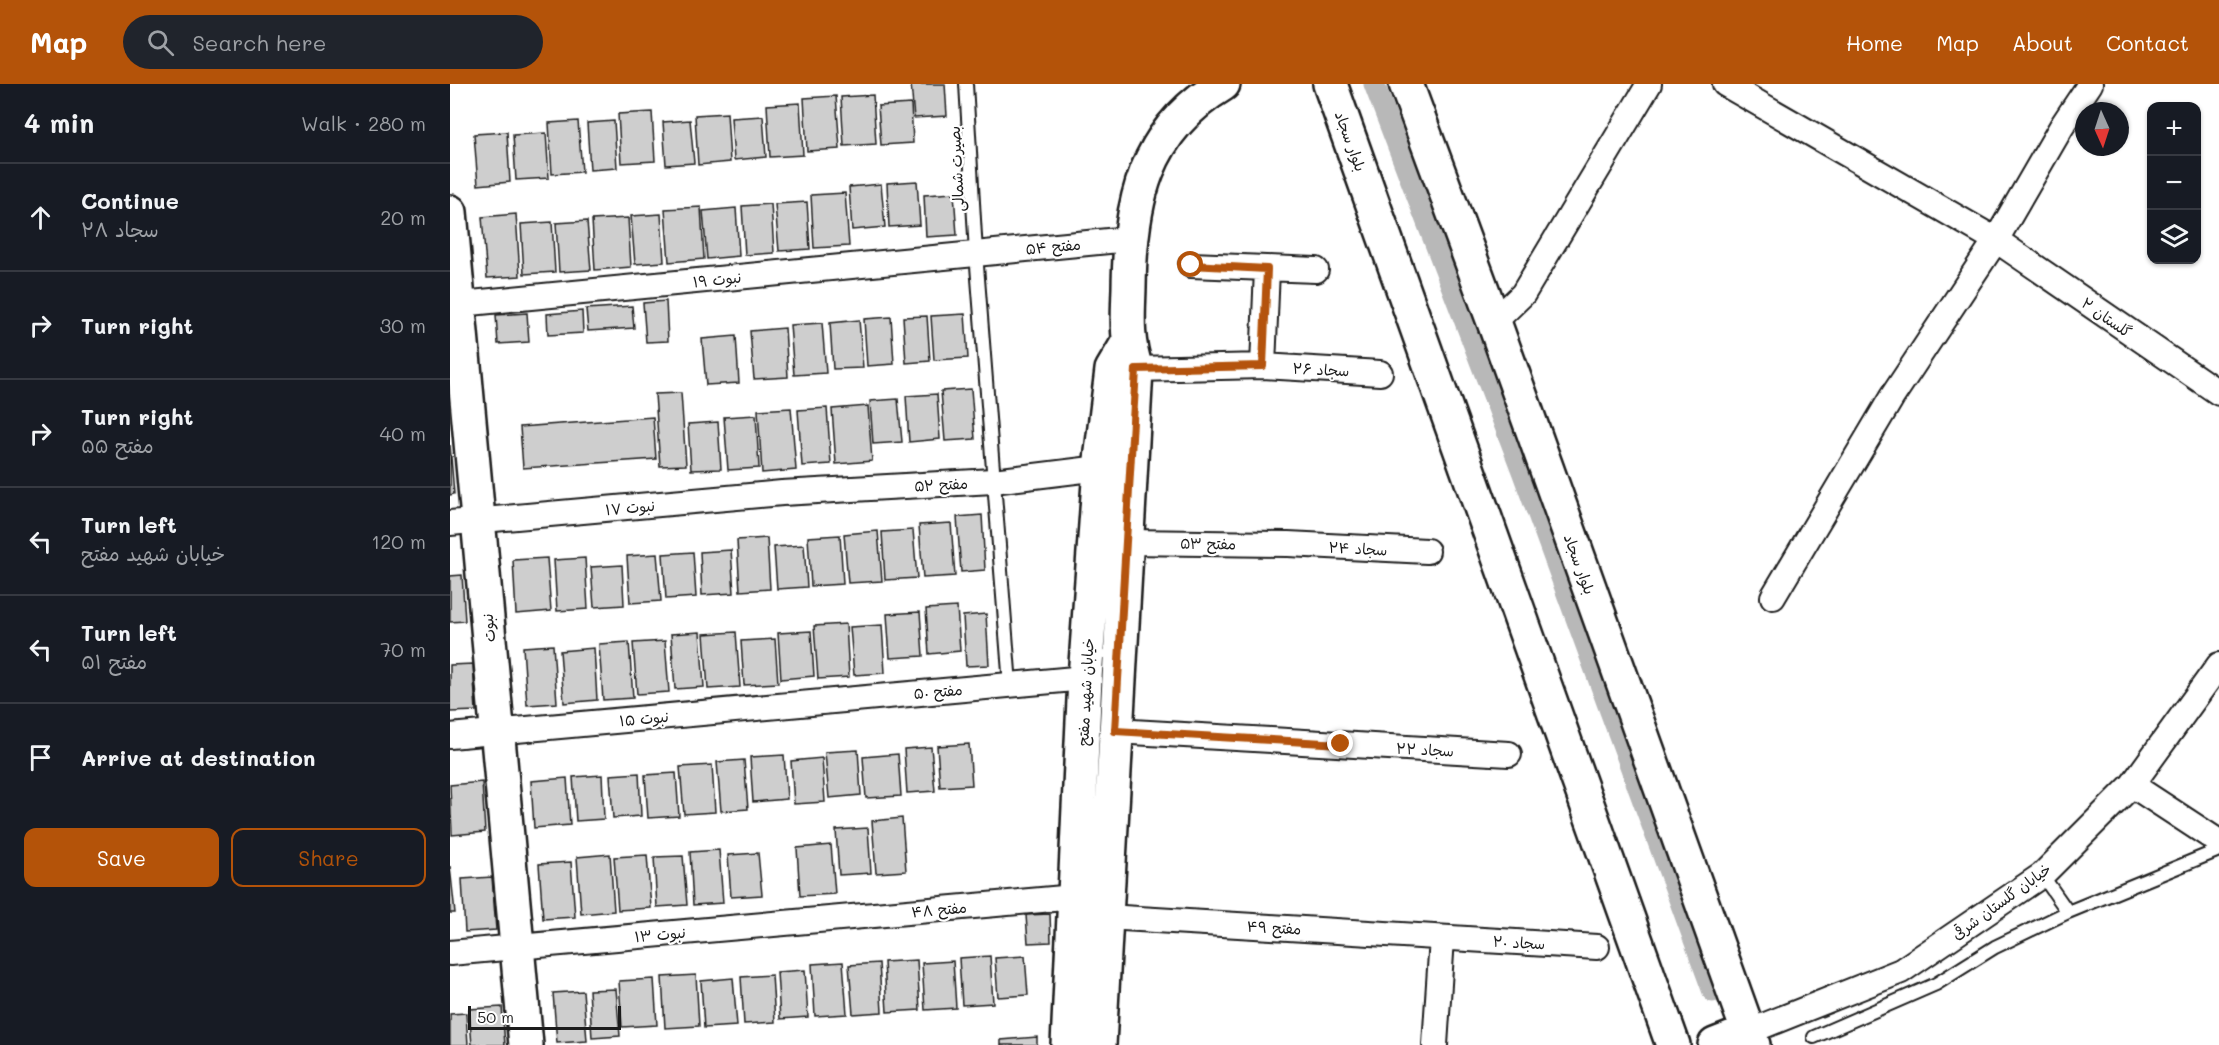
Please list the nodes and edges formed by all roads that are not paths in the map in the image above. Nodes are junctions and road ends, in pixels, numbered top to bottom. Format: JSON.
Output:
{"nodes":[{"id":1,"x":966,"y":84,"type":"edge"},
{"id":2,"x":1223,"y":84,"type":"edge"},
{"id":3,"x":1330,"y":84,"type":"edge"},
{"id":4,"x":1406,"y":84,"type":"edge"},
{"id":5,"x":1649,"y":84,"type":"edge"},
{"id":6,"x":1725,"y":84,"type":"edge"},
{"id":7,"x":2090,"y":84,"type":"edge"},
{"id":8,"x":450,"y":212,"type":"edge"},
{"id":9,"x":1129,"y":239,"type":"junction"},
{"id":10,"x":1996,"y":240,"type":"junction"},
{"id":11,"x":976,"y":253,"type":"junction"},
{"id":12,"x":1191,"y":265,"type":"dead end"},
{"id":13,"x":1267,"y":269,"type":"junction"},
{"id":14,"x":1316,"y":270,"type":"dead end"},
{"id":15,"x":454,"y":305,"type":"edge"},
{"id":16,"x":1494,"y":322,"type":"junction"},
{"id":17,"x":1132,"y":356,"type":"junction"},
{"id":18,"x":1263,"y":366,"type":"junction"},
{"id":19,"x":1380,"y":373,"type":"dead end"},
{"id":20,"x":2219,"y":393,"type":"edge"},
{"id":21,"x":1100,"y":468,"type":"junction"},
{"id":22,"x":993,"y":481,"type":"junction"},
{"id":23,"x":782,"y":493,"type":"joint"},
{"id":24,"x":464,"y":521,"type":"edge"},
{"id":25,"x":1127,"y":542,"type":"junction"},
{"id":26,"x":1288,"y":544,"type":"joint"},
{"id":27,"x":1427,"y":551,"type":"dead end"},
{"id":28,"x":1773,"y":597,"type":"dead end"},
{"id":29,"x":2219,"y":665,"type":"edge"},
{"id":30,"x":1085,"y":678,"type":"junction"},
{"id":31,"x":1010,"y":685,"type":"junction"},
{"id":32,"x":791,"y":705,"type":"joint"},
{"id":33,"x":1115,"y":731,"type":"junction"},
{"id":34,"x":497,"y":732,"type":"junction"},
{"id":35,"x":450,"y":736,"type":"edge"},
{"id":36,"x":1509,"y":754,"type":"dead end"},
{"id":37,"x":2132,"y":785,"type":"junction"},
{"id":38,"x":2219,"y":842,"type":"edge"},
{"id":39,"x":2219,"y":850,"type":"edge"},
{"id":40,"x":2042,"y":875,"type":"junction"},
{"id":41,"x":1075,"y":897,"type":"junction"},
{"id":42,"x":2068,"y":912,"type":"junction"},
{"id":43,"x":1106,"y":917,"type":"junction"},
{"id":44,"x":802,"y":921,"type":"joint"},
{"id":45,"x":1442,"y":938,"type":"junction"},
{"id":46,"x":517,"y":947,"type":"junction"},
{"id":47,"x":1597,"y":947,"type":"dead end"},
{"id":48,"x":450,"y":953,"type":"edge"},
{"id":49,"x":1814,"y":1037,"type":"dead end"},
{"id":50,"x":1750,"y":1038,"type":"edge"},
{"id":51,"x":526,"y":1045,"type":"edge"},
{"id":52,"x":1068,"y":1045,"type":"edge"},
{"id":53,"x":1099,"y":1045,"type":"edge"},
{"id":54,"x":1435,"y":1045,"type":"edge"},
{"id":55,"x":1673,"y":1045,"type":"edge"},
{"id":56,"x":1715,"y":1045,"type":"edge"}],
"edges":[{"from":1,"to":11,"type":"lane","name":"بصیرت شمالی"},
{"from":2,"to":9,"type":"street"},
{"from":3,"to":55,"type":"street","name":"بلوار سجاد"},
{"from":4,"to":16,"type":"street","name":"بلوار سجاد"},
{"from":5,"to":16,"type":"street"},
{"from":6,"to":10,"type":"street","name":"گلستان ۲"},
{"from":7,"to":10,"type":"street"},
{"from":8,"to":15,"type":"street","name":"نبوت"},
{"from":9,"to":11,"type":"street","name":"مفتح ۵۴"},
{"from":9,"to":17,"type":"street"},
{"from":10,"to":20,"type":"street","name":"گلستان ۲"},
{"from":10,"to":28,"type":"street"},
{"from":11,"to":15,"type":"street","name":"نبوت ۱۹"},
{"from":11,"to":22,"type":"lane","name":"بصیرت شمالی"},
{"from":12,"to":13,"type":"street"},
{"from":13,"to":14,"type":"street"},
{"from":13,"to":18,"type":"street"},
{"from":15,"to":24,"type":"street","name":"نبوت"},
{"from":16,"to":50,"type":"street","name":"بلوار سجاد"},
{"from":17,"to":18,"type":"street","name":"سجاد ۲۶"},
{"from":17,"to":21,"type":"street","name":"خیابان شهید مفتح"},
{"from":17,"to":25,"type":"street"},
{"from":18,"to":19,"type":"street","name":"سجاد ۲۶"},
{"from":21,"to":22,"type":"street","name":"مفتح ۵۲"},
{"from":21,"to":30,"type":"street","name":"خیابان شهید مفتح"},
{"from":22,"to":23,"type":"street","name":"مفتح ۵۲"},
{"from":22,"to":31,"type":"lane","name":"بصیرت شمالی"},
{"from":23,"to":24,"type":"street","name":"نبوت ۱۷"},
{"from":24,"to":34,"type":"street","name":"نبوت"},
{"from":25,"to":26,"type":"street","name":"مفتح ۵۳"},
{"from":25,"to":33,"type":"street"},
{"from":26,"to":27,"type":"street","name":"سجاد ۲۴"},
{"from":29,"to":37,"type":"street","name":"خیابان گلستان شرقی"},
{"from":30,"to":31,"type":"street","name":"مفتح ۵۰"},
{"from":30,"to":41,"type":"street","name":"خیابان شهید مفتح"},
{"from":31,"to":32,"type":"street","name":"مفتح ۵۰"},
{"from":32,"to":34,"type":"street","name":"نبوت ۱۵"},
{"from":33,"to":36,"type":"street","name":"سجاد ۲۲"},
{"from":33,"to":43,"type":"street"},
{"from":34,"to":35,"type":"street","name":"نبوت ۱۵"},
{"from":34,"to":46,"type":"street","name":"نبوت"},
{"from":37,"to":38,"type":"street"},
{"from":37,"to":40,"type":"street","name":"خیابان گلستان شرقی"},
{"from":39,"to":42,"type":"lane"},
{"from":40,"to":42,"type":"lane"},
{"from":40,"to":50,"type":"street","name":"خیابان گلستان شرقی"},
{"from":41,"to":44,"type":"street","name":"مفتح ۴۸"},
{"from":41,"to":52,"type":"street","name":"خیابان شهید مفتح"},
{"from":42,"to":49,"type":"lane"},
{"from":43,"to":45,"type":"street","name":"مفتح ۴۹"},
{"from":43,"to":53,"type":"street"},
{"from":44,"to":46,"type":"street","name":"نبوت ۱۳"},
{"from":45,"to":47,"type":"street","name":"سجاد ۲۰"},
{"from":45,"to":54,"type":"street"},
{"from":46,"to":48,"type":"street","name":"نبوت ۱۳"},
{"from":46,"to":51,"type":"street","name":"نبوت"},
{"from":50,"to":56,"type":"street"}]}
